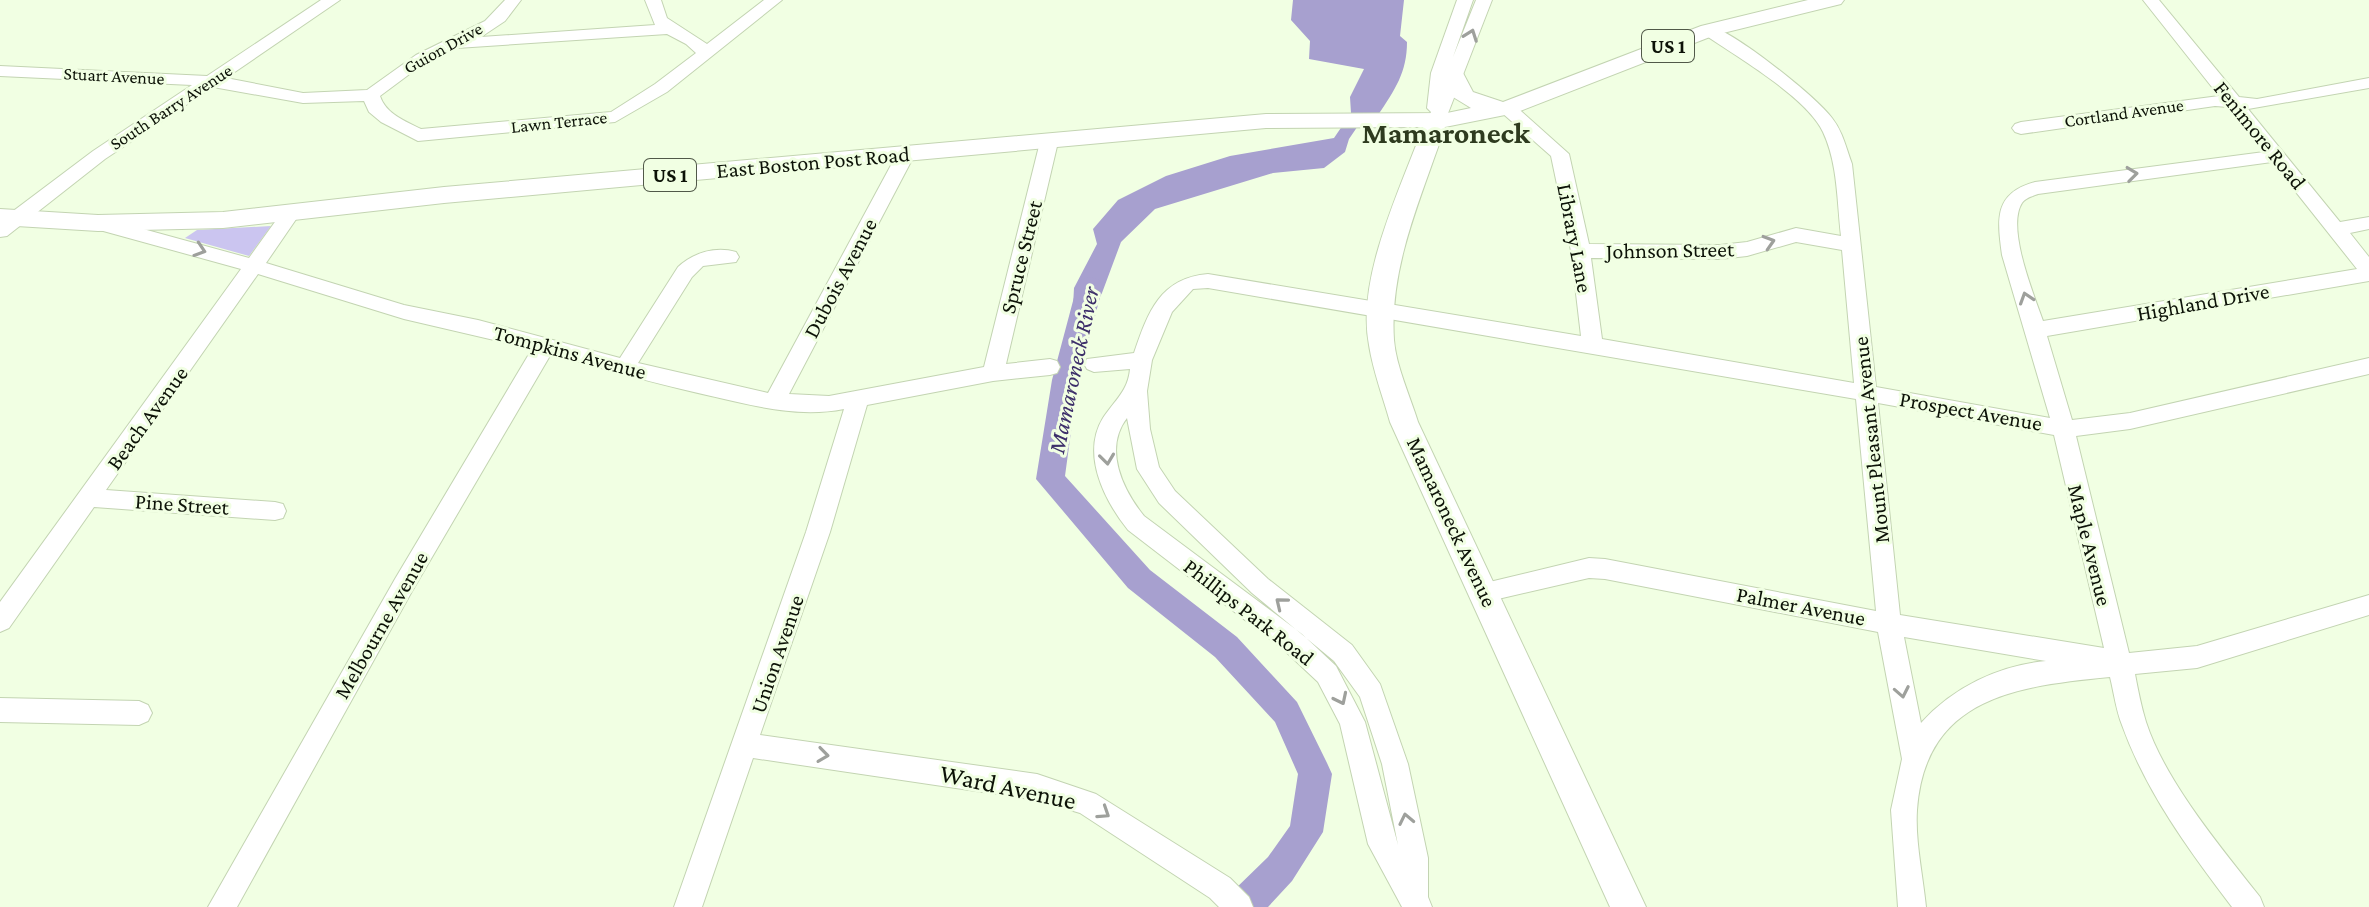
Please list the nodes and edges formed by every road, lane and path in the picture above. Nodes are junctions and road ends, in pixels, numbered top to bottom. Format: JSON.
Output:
{"nodes":[{"id":1,"x":332,"y":0,"type":"edge"},
{"id":2,"x":513,"y":0,"type":"edge"},
{"id":3,"x":653,"y":0,"type":"edge"},
{"id":4,"x":774,"y":0,"type":"edge"},
{"id":5,"x":1465,"y":0,"type":"edge"},
{"id":6,"x":1484,"y":0,"type":"edge"},
{"id":7,"x":1834,"y":0,"type":"edge"},
{"id":8,"x":2151,"y":0,"type":"edge"},
{"id":9,"x":667,"y":29,"type":"junction"},
{"id":10,"x":1708,"y":30,"type":"junction"},
{"id":11,"x":458,"y":43,"type":"junction"},
{"id":12,"x":705,"y":54,"type":"junction"},
{"id":13,"x":0,"y":71,"type":"edge"},
{"id":14,"x":1455,"y":78,"type":"junction"},
{"id":15,"x":211,"y":81,"type":"junction"},
{"id":16,"x":2369,"y":83,"type":"edge"},
{"id":17,"x":371,"y":95,"type":"junction"},
{"id":18,"x":2234,"y":102,"type":"junction"},
{"id":19,"x":1507,"y":108,"type":"junction"},
{"id":20,"x":1436,"y":121,"type":"junction"},
{"id":21,"x":2021,"y":128,"type":"dead end"},
{"id":22,"x":1049,"y":142,"type":"junction"},
{"id":23,"x":906,"y":154,"type":"junction"},
{"id":24,"x":2276,"y":156,"type":"junction"},
{"id":25,"x":292,"y":212,"type":"junction"},
{"id":26,"x":5,"y":222,"type":"edge"},
{"id":27,"x":98,"y":223,"type":"junction"},
{"id":28,"x":2369,"y":223,"type":"edge"},
{"id":29,"x":2336,"y":229,"type":"junction"},
{"id":30,"x":1852,"y":245,"type":"junction"},
{"id":31,"x":1581,"y":251,"type":"junction"},
{"id":32,"x":729,"y":257,"type":"dead end"},
{"id":33,"x":250,"y":267,"type":"junction"},
{"id":34,"x":2369,"y":272,"type":"edge"},
{"id":35,"x":1381,"y":310,"type":"junction"},
{"id":36,"x":2036,"y":330,"type":"junction"},
{"id":37,"x":1592,"y":345,"type":"junction"},
{"id":38,"x":545,"y":346,"type":"junction"},
{"id":39,"x":1142,"y":360,"type":"junction"},
{"id":40,"x":1094,"y":364,"type":"dead end"},
{"id":41,"x":2369,"y":366,"type":"edge"},
{"id":42,"x":625,"y":367,"type":"junction"},
{"id":43,"x":1050,"y":367,"type":"dead end"},
{"id":44,"x":993,"y":373,"type":"junction"},
{"id":45,"x":1136,"y":391,"type":"junction"},
{"id":46,"x":1867,"y":392,"type":"junction"},
{"id":47,"x":858,"y":398,"type":"junction"},
{"id":48,"x":774,"y":402,"type":"junction"},
{"id":49,"x":2061,"y":428,"type":"junction"},
{"id":50,"x":89,"y":498,"type":"junction"},
{"id":51,"x":275,"y":511,"type":"dead end"},
{"id":52,"x":1485,"y":592,"type":"junction"},
{"id":53,"x":2369,"y":605,"type":"edge"},
{"id":54,"x":0,"y":621,"type":"edge"},
{"id":55,"x":1889,"y":624,"type":"junction"},
{"id":56,"x":2119,"y":662,"type":"junction"},
{"id":57,"x":0,"y":710,"type":"edge"},
{"id":58,"x":139,"y":713,"type":"dead end"},
{"id":59,"x":746,"y":745,"type":"junction"},
{"id":60,"x":1915,"y":759,"type":"junction"},
{"id":61,"x":1230,"y":898,"type":"edge"},
{"id":62,"x":1416,"y":902,"type":"edge"},
{"id":63,"x":222,"y":907,"type":"edge"},
{"id":64,"x":688,"y":907,"type":"edge"},
{"id":65,"x":1628,"y":907,"type":"edge"},
{"id":66,"x":1912,"y":907,"type":"edge"},
{"id":67,"x":2250,"y":907,"type":"edge"}],
"edges":[{"from":1,"to":15,"type":"street","name":"South Barry Avenue"},
{"from":2,"to":11,"type":"street","name":"Guion Drive"},
{"from":3,"to":9,"type":"street"},
{"from":4,"to":12,"type":"street","name":"Lawn Terrace"},
{"from":5,"to":20,"type":"street"},
{"from":14,"to":6,"type":"street","one_way":true},
{"from":7,"to":10,"type":"main road","number":"US 1"},
{"from":8,"to":18,"type":"street","name":"Fenimore Road"},
{"from":9,"to":11,"type":"street"},
{"from":9,"to":12,"type":"street"},
{"from":10,"to":19,"type":"main road","number":"US 1"},
{"from":10,"to":30,"type":"street","name":"Mount Pleasant Avenue"},
{"from":11,"to":17,"type":"street","name":"Guion Drive"},
{"from":12,"to":17,"type":"street","name":"Lawn Terrace"},
{"from":13,"to":15,"type":"street","name":"Stuart Avenue"},
{"from":14,"to":19,"type":"main road"},
{"from":14,"to":20,"type":"street"},
{"from":15,"to":17,"type":"street","name":"Stuart Avenue"},
{"from":15,"to":26,"type":"street","name":"South Barry Avenue"},
{"from":16,"to":18,"type":"street","name":"Cortland Avenue"},
{"from":18,"to":21,"type":"street","name":"Cortland Avenue"},
{"from":18,"to":24,"type":"street","name":"Fenimore Road"},
{"from":19,"to":20,"type":"main road","number":"US 1"},
{"from":19,"to":31,"type":"street","name":"Library Lane"},
{"from":20,"to":22,"type":"main road","name":"East Boston Post Road","number":"US 1"},
{"from":20,"to":35,"type":"main road","name":"Mamaroneck Avenue"},
{"from":22,"to":23,"type":"main road","name":"East Boston Post Road","number":"US 1"},
{"from":22,"to":44,"type":"street","name":"Spruce Street"},
{"from":23,"to":25,"type":"main road","name":"East Boston Post Road","number":"US 1"},
{"from":23,"to":48,"type":"street","name":"Dubois Avenue"},
{"from":24,"to":29,"type":"street","name":"Fenimore Road"},
{"from":36,"to":24,"type":"street","name":"Maple Avenue","one_way":true},
{"from":25,"to":27,"type":"main road","name":"East Boston Post Road","number":"US 1"},
{"from":25,"to":33,"type":"street","name":"Beach Avenue"},
{"from":26,"to":27,"type":"main road","name":"East Boston Post Road","number":"US 1"},
{"from":27,"to":33,"type":"street","name":"Tompkins Avenue","one_way":true},
{"from":28,"to":29,"type":"street"},
{"from":29,"to":34,"type":"street","name":"Fenimore Road"},
{"from":31,"to":30,"type":"street","name":"Johnson Street","one_way":true},
{"from":30,"to":46,"type":"street","name":"Mount Pleasant Avenue"},
{"from":31,"to":37,"type":"street","name":"Library Lane"},
{"from":32,"to":42,"type":"street"},
{"from":33,"to":38,"type":"street","name":"Tompkins Avenue"},
{"from":33,"to":50,"type":"street","name":"Beach Avenue"},
{"from":34,"to":36,"type":"street","name":"Highland Drive"},
{"from":35,"to":37,"type":"street","name":"Prospect Avenue"},
{"from":35,"to":39,"type":"street","name":"Prospect Avenue"},
{"from":35,"to":52,"type":"main road","name":"Mamaroneck Avenue"},
{"from":36,"to":49,"type":"street","name":"Maple Avenue"},
{"from":37,"to":46,"type":"street","name":"Prospect Avenue"},
{"from":38,"to":42,"type":"street","name":"Tompkins Avenue"},
{"from":38,"to":63,"type":"street","name":"Melbourne Avenue"},
{"from":39,"to":40,"type":"street"},
{"from":39,"to":45,"type":"street","name":"Phillips Park Road"},
{"from":41,"to":49,"type":"street","name":"Prospect Avenue"},
{"from":42,"to":48,"type":"street","name":"Tompkins Avenue"},
{"from":43,"to":44,"type":"street","name":"Tompkins Avenue"},
{"from":44,"to":47,"type":"street","name":"Tompkins Avenue"},
{"from":62,"to":45,"type":"street","name":"Phillips Park Road","one_way":true},
{"from":45,"to":62,"type":"street","name":"Phillips Park Road","one_way":true},
{"from":46,"to":49,"type":"street","name":"Prospect Avenue"},
{"from":46,"to":55,"type":"street","name":"Mount Pleasant Avenue"},
{"from":47,"to":48,"type":"street","name":"Tompkins Avenue"},
{"from":47,"to":59,"type":"street","name":"Union Avenue"},
{"from":49,"to":56,"type":"street","name":"Maple Avenue"},
{"from":50,"to":51,"type":"street","name":"Pine Street"},
{"from":50,"to":54,"type":"street","name":"Beach Avenue"},
{"from":52,"to":55,"type":"street","name":"Palmer Avenue"},
{"from":52,"to":65,"type":"main road","name":"Mamaroneck Avenue"},
{"from":53,"to":56,"type":"street","name":"Palmer Avenue"},
{"from":55,"to":56,"type":"street","name":"Palmer Avenue"},
{"from":55,"to":60,"type":"street","name":"Mount Pleasant Avenue","one_way":true},
{"from":56,"to":60,"type":"street","name":"Palmer Avenue"},
{"from":56,"to":67,"type":"street","name":"Maple Avenue"},
{"from":57,"to":58,"type":"street"},
{"from":59,"to":61,"type":"street","name":"Ward Avenue","one_way":true},
{"from":59,"to":64,"type":"street","name":"Union Avenue"},
{"from":60,"to":66,"type":"street","name":"Mount Pleasant Avenue"}]}
